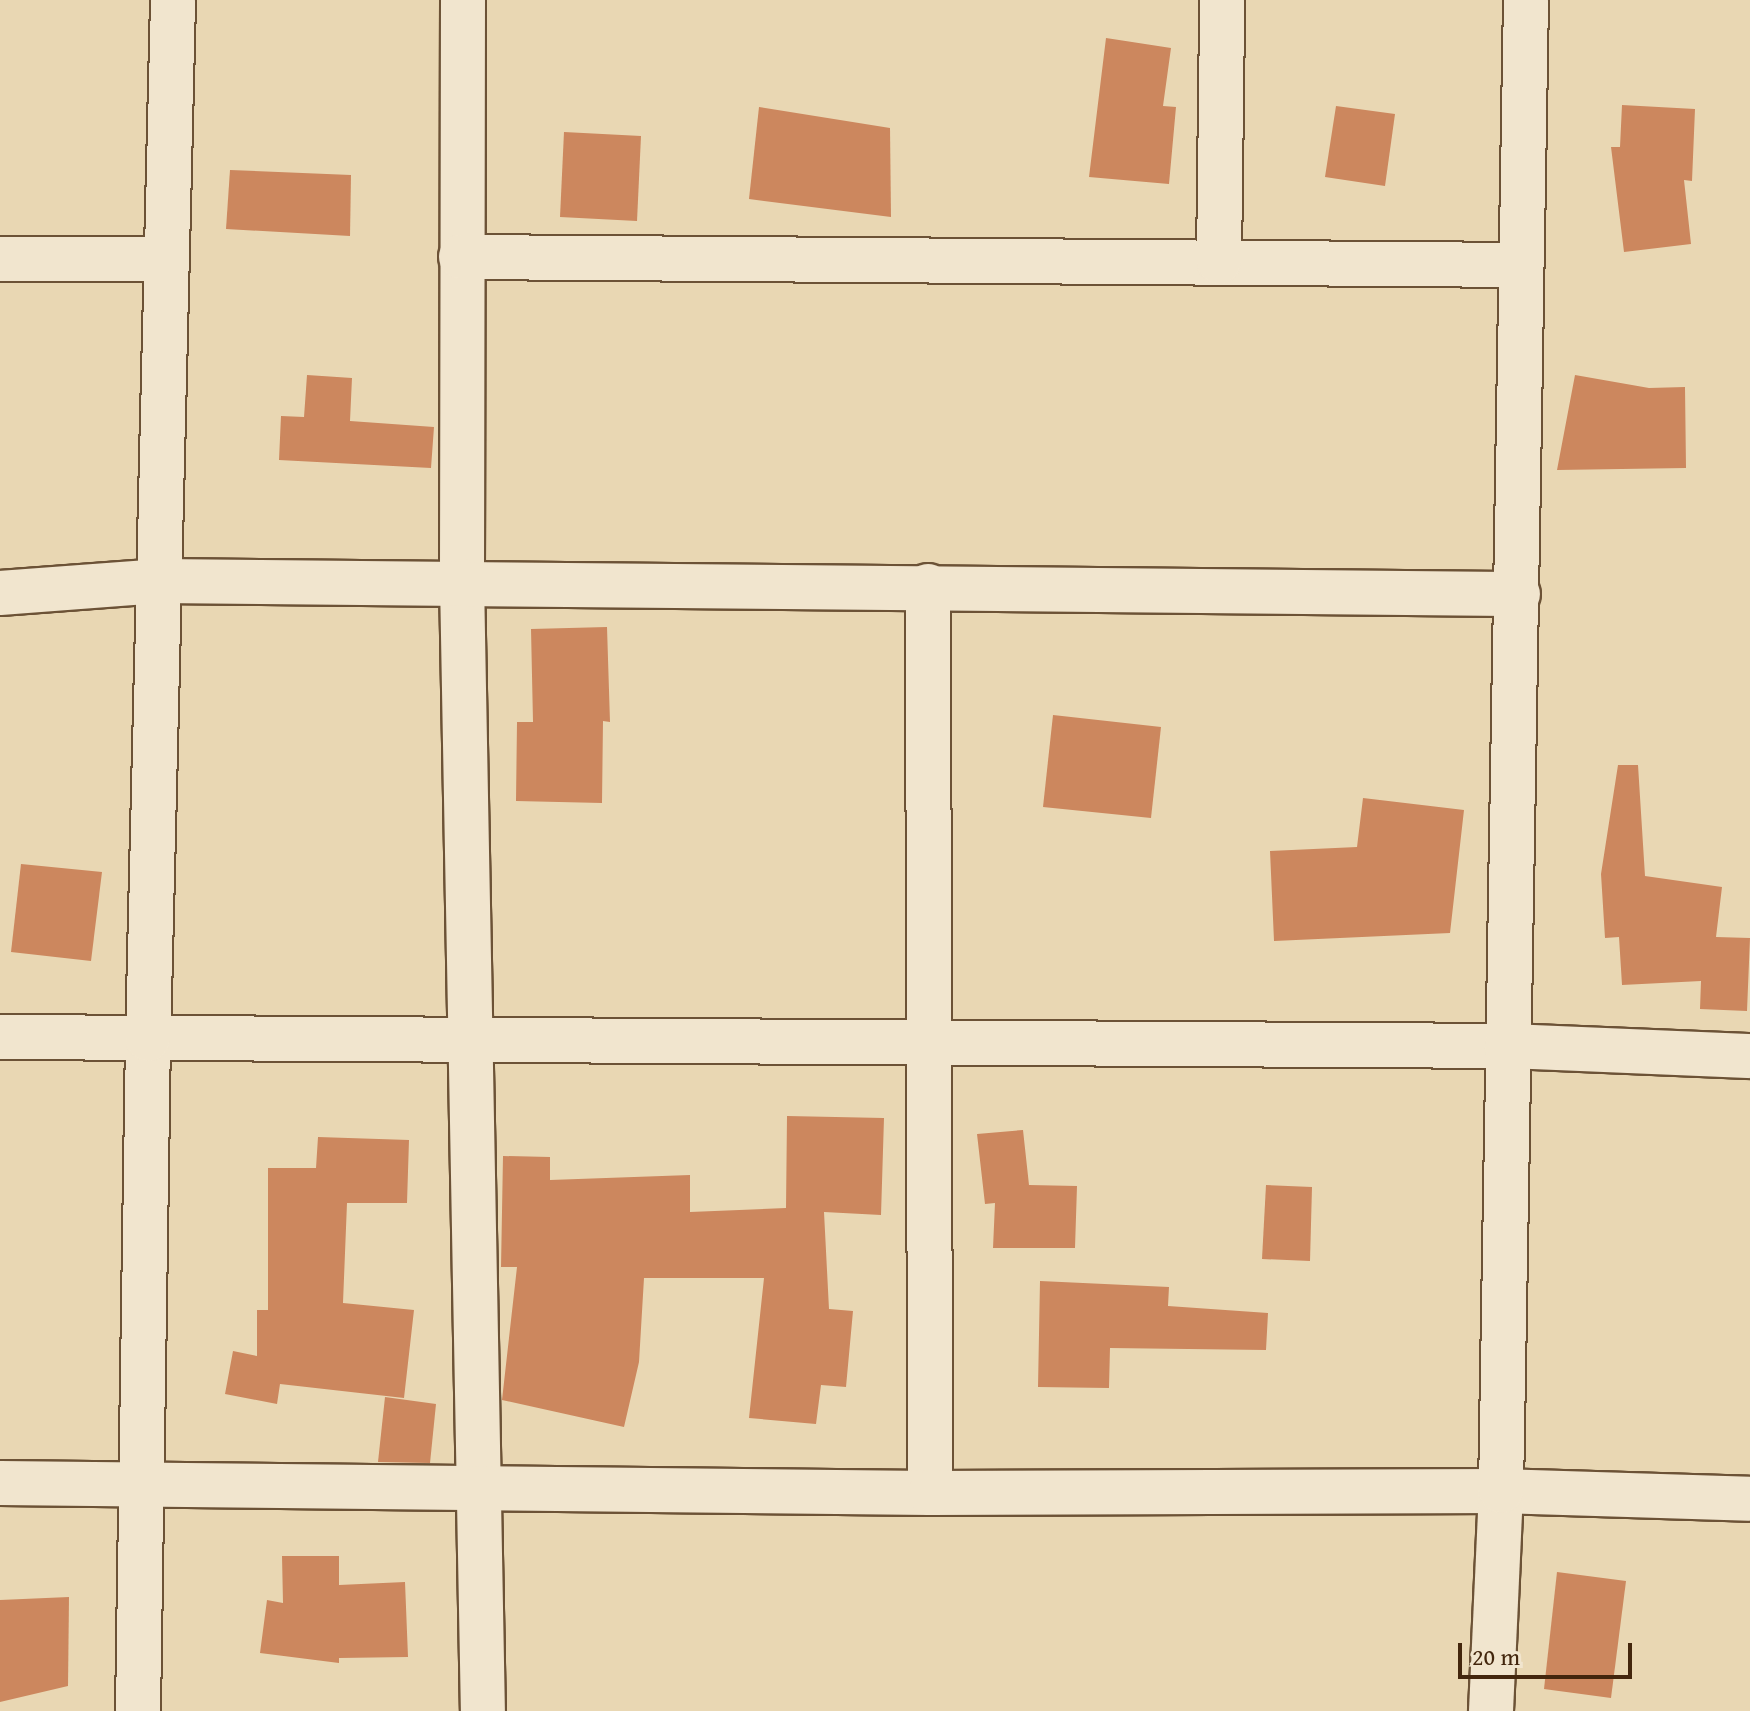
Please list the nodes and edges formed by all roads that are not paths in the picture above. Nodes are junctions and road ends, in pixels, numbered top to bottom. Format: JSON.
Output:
{"nodes":[{"id":1,"x":173,"y":0,"type":"edge"},
{"id":2,"x":463,"y":0,"type":"edge"},
{"id":3,"x":1222,"y":0,"type":"edge"},
{"id":4,"x":1526,"y":0,"type":"edge"},
{"id":5,"x":461,"y":257,"type":"junction"},
{"id":6,"x":0,"y":259,"type":"edge"},
{"id":7,"x":165,"y":259,"type":"junction"},
{"id":8,"x":1219,"y":262,"type":"junction"},
{"id":9,"x":1520,"y":265,"type":"junction"},
{"id":10,"x":159,"y":581,"type":"junction"},
{"id":11,"x":462,"y":581,"type":"junction"},
{"id":12,"x":928,"y":586,"type":"junction"},
{"id":13,"x":0,"y":593,"type":"edge"},
{"id":14,"x":1518,"y":594,"type":"junction"},
{"id":15,"x":0,"y":1037,"type":"edge"},
{"id":16,"x":148,"y":1039,"type":"junction"},
{"id":17,"x":474,"y":1040,"type":"junction"},
{"id":18,"x":933,"y":1041,"type":"junction"},
{"id":19,"x":1507,"y":1046,"type":"junction"},
{"id":20,"x":1750,"y":1056,"type":"edge"},
{"id":21,"x":0,"y":1483,"type":"edge"},
{"id":22,"x":142,"y":1485,"type":"junction"},
{"id":23,"x":482,"y":1485,"type":"junction"},
{"id":24,"x":1501,"y":1491,"type":"junction"},
{"id":25,"x":930,"y":1493,"type":"junction"},
{"id":26,"x":1749,"y":1499,"type":"edge"},
{"id":27,"x":138,"y":1711,"type":"edge"},
{"id":28,"x":483,"y":1711,"type":"edge"},
{"id":29,"x":1491,"y":1711,"type":"edge"}],
"edges":[{"from":1,"to":7,"type":"street"},
{"from":2,"to":5,"type":"street"},
{"from":3,"to":8,"type":"street"},
{"from":4,"to":9,"type":"street"},
{"from":5,"to":8,"type":"street"},
{"from":5,"to":11,"type":"street"},
{"from":6,"to":7,"type":"street"},
{"from":7,"to":10,"type":"street"},
{"from":8,"to":9,"type":"street"},
{"from":9,"to":14,"type":"street"},
{"from":10,"to":11,"type":"street"},
{"from":10,"to":13,"type":"street"},
{"from":10,"to":16,"type":"street"},
{"from":11,"to":12,"type":"street"},
{"from":11,"to":17,"type":"street"},
{"from":12,"to":14,"type":"street"},
{"from":12,"to":18,"type":"street"},
{"from":14,"to":19,"type":"street"},
{"from":15,"to":16,"type":"street"},
{"from":16,"to":17,"type":"street"},
{"from":16,"to":22,"type":"street"},
{"from":17,"to":18,"type":"street"},
{"from":17,"to":23,"type":"street"},
{"from":18,"to":19,"type":"street"},
{"from":18,"to":25,"type":"street"},
{"from":19,"to":20,"type":"street"},
{"from":19,"to":24,"type":"street"},
{"from":21,"to":22,"type":"street"},
{"from":22,"to":23,"type":"street"},
{"from":22,"to":27,"type":"street"},
{"from":23,"to":25,"type":"street"},
{"from":23,"to":28,"type":"street"},
{"from":24,"to":25,"type":"street"},
{"from":24,"to":26,"type":"street"},
{"from":24,"to":29,"type":"street"}]}
